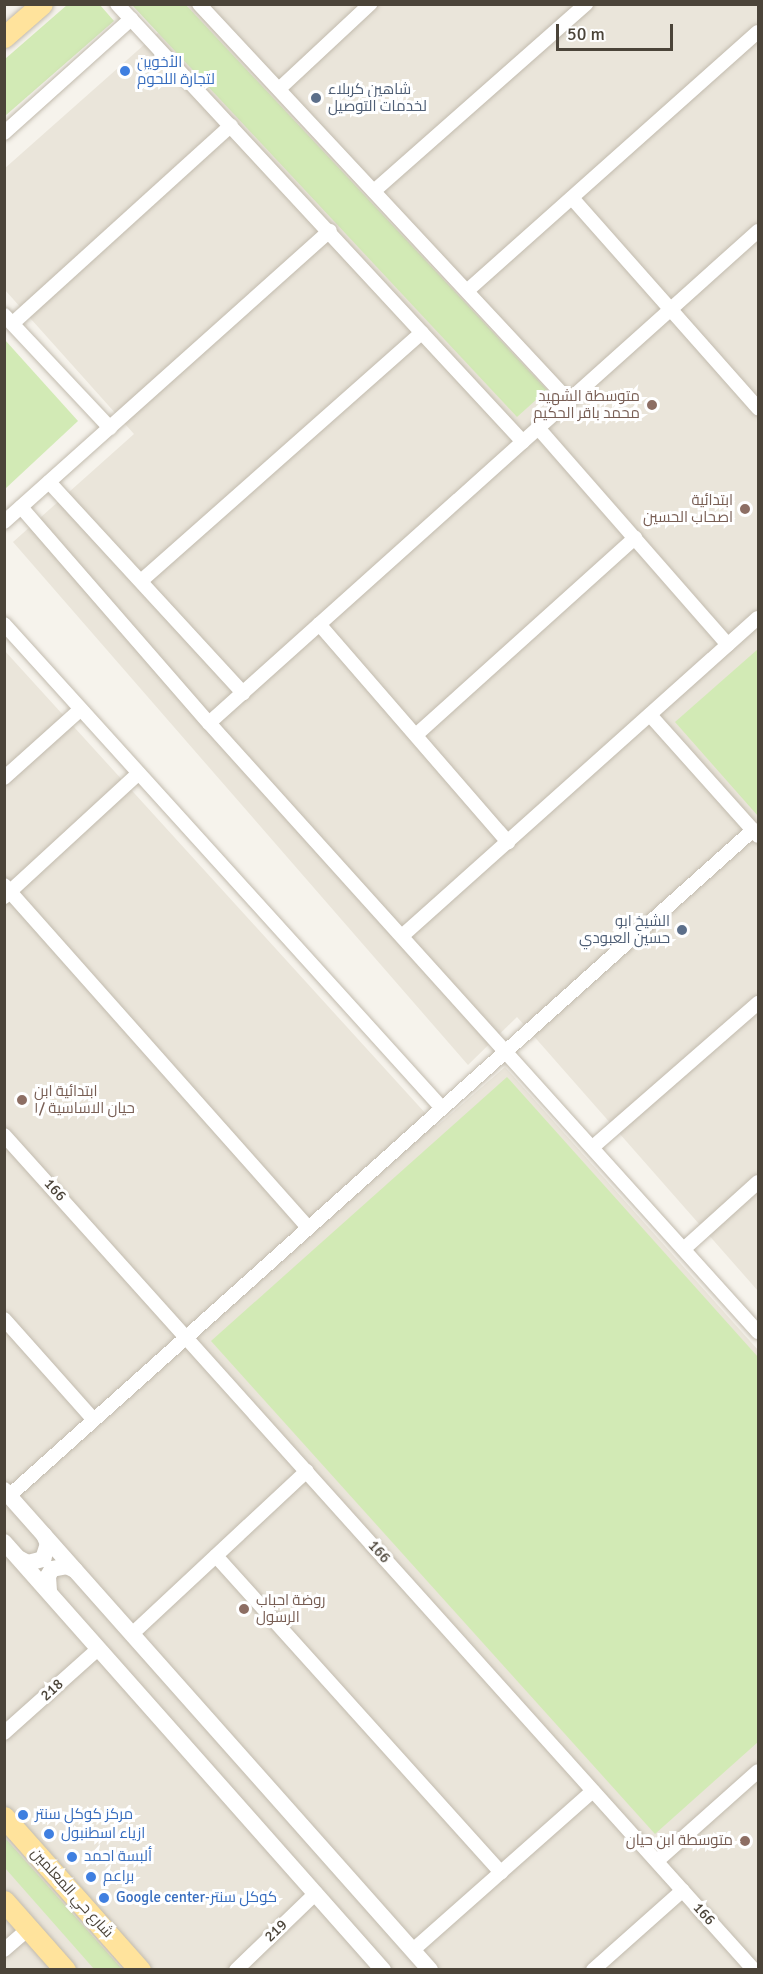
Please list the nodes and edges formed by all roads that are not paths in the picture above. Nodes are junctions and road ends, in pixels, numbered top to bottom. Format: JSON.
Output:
{"nodes":[{"id":1,"x":42,"y":4,"type":"edge"},
{"id":2,"x":117,"y":4,"type":"edge"},
{"id":3,"x":199,"y":4,"type":"edge"},
{"id":4,"x":370,"y":4,"type":"edge"},
{"id":5,"x":586,"y":4,"type":"edge"},
{"id":6,"x":131,"y":19,"type":"junction"},
{"id":7,"x":759,"y":32,"type":"edge"},
{"id":8,"x":4,"y":37,"type":"edge"},
{"id":9,"x":279,"y":89,"type":"junction"},
{"id":10,"x":231,"y":125,"type":"junction"},
{"id":11,"x":4,"y":134,"type":"edge"},
{"id":12,"x":374,"y":191,"type":"junction"},
{"id":13,"x":572,"y":198,"type":"junction"},
{"id":14,"x":330,"y":231,"type":"junction"},
{"id":15,"x":759,"y":231,"type":"edge"},
{"id":16,"x":468,"y":290,"type":"junction"},
{"id":17,"x":669,"y":311,"type":"junction"},
{"id":18,"x":9,"y":319,"type":"edge"},
{"id":19,"x":422,"y":332,"type":"junction"},
{"id":20,"x":569,"y":401,"type":"junction"},
{"id":21,"x":759,"y":408,"type":"edge"},
{"id":22,"x":110,"y":428,"type":"junction"},
{"id":23,"x":538,"y":428,"type":"junction"},
{"id":24,"x":523,"y":442,"type":"junction"},
{"id":25,"x":49,"y":482,"type":"junction"},
{"id":26,"x":21,"y":507,"type":"junction"},
{"id":27,"x":4,"y":522,"type":"edge"},
{"id":28,"x":635,"y":538,"type":"junction"},
{"id":29,"x":141,"y":581,"type":"junction"},
{"id":30,"x":759,"y":618,"type":"edge"},
{"id":31,"x":4,"y":624,"type":"edge"},
{"id":32,"x":319,"y":624,"type":"junction"},
{"id":33,"x":728,"y":645,"type":"junction"},
{"id":34,"x":243,"y":693,"type":"junction"},
{"id":35,"x":81,"y":709,"type":"junction"},
{"id":36,"x":650,"y":715,"type":"junction"},
{"id":37,"x":209,"y":723,"type":"junction"},
{"id":38,"x":416,"y":735,"type":"junction"},
{"id":39,"x":139,"y":773,"type":"junction"},
{"id":40,"x":4,"y":778,"type":"edge"},
{"id":41,"x":756,"y":833,"type":"edge"},
{"id":42,"x":508,"y":842,"type":"junction"},
{"id":43,"x":6,"y":891,"type":"edge"},
{"id":44,"x":402,"y":936,"type":"junction"},
{"id":45,"x":759,"y":1003,"type":"edge"},
{"id":46,"x":507,"y":1050,"type":"junction"},
{"id":47,"x":442,"y":1108,"type":"junction"},
{"id":48,"x":4,"y":1135,"type":"edge"},
{"id":49,"x":594,"y":1146,"type":"junction"},
{"id":50,"x":759,"y":1182,"type":"edge"},
{"id":51,"x":308,"y":1228,"type":"junction"},
{"id":52,"x":686,"y":1248,"type":"junction"},
{"id":53,"x":4,"y":1318,"type":"edge"},
{"id":54,"x":759,"y":1332,"type":"edge"},
{"id":55,"x":186,"y":1337,"type":"junction"},
{"id":56,"x":94,"y":1420,"type":"junction"},
{"id":57,"x":307,"y":1472,"type":"junction"},
{"id":58,"x":7,"y":1493,"type":"edge"},
{"id":59,"x":44,"y":1535,"type":"junction"},
{"id":60,"x":4,"y":1542,"type":"edge"},
{"id":61,"x":216,"y":1556,"type":"junction"},
{"id":62,"x":20,"y":1559,"type":"junction"},
{"id":63,"x":75,"y":1570,"type":"junction"},
{"id":64,"x":49,"y":1591,"type":"junction"},
{"id":65,"x":132,"y":1634,"type":"junction"},
{"id":66,"x":99,"y":1648,"type":"junction"},
{"id":67,"x":4,"y":1733,"type":"edge"},
{"id":68,"x":759,"y":1771,"type":"edge"},
{"id":69,"x":593,"y":1791,"type":"junction"},
{"id":70,"x":4,"y":1817,"type":"edge"},
{"id":71,"x":657,"y":1861,"type":"junction"},
{"id":72,"x":501,"y":1872,"type":"junction"},
{"id":73,"x":683,"y":1890,"type":"junction"},
{"id":74,"x":316,"y":1893,"type":"junction"},
{"id":75,"x":4,"y":1901,"type":"edge"},
{"id":76,"x":28,"y":1928,"type":"junction"},
{"id":77,"x":4,"y":1950,"type":"edge"},
{"id":78,"x":413,"y":1950,"type":"junction"},
{"id":79,"x":594,"y":1969,"type":"edge"},
{"id":80,"x":65,"y":1970,"type":"edge"},
{"id":81,"x":140,"y":1970,"type":"edge"},
{"id":82,"x":236,"y":1970,"type":"edge"},
{"id":83,"x":383,"y":1970,"type":"edge"},
{"id":84,"x":430,"y":1970,"type":"edge"},
{"id":85,"x":754,"y":1970,"type":"edge"}],
"edges":[{"from":1,"to":8,"type":"main road"},
{"from":2,"to":6,"type":"street"},
{"from":3,"to":9,"type":"street"},
{"from":4,"to":9,"type":"street"},
{"from":5,"to":12,"type":"street"},
{"from":6,"to":10,"type":"street"},
{"from":6,"to":11,"type":"street"},
{"from":7,"to":13,"type":"street"},
{"from":9,"to":12,"type":"street"},
{"from":10,"to":14,"type":"street"},
{"from":10,"to":18,"type":"street"},
{"from":12,"to":16,"type":"street"},
{"from":13,"to":16,"type":"street"},
{"from":13,"to":17,"type":"street"},
{"from":14,"to":19,"type":"street"},
{"from":14,"to":22,"type":"street"},
{"from":15,"to":17,"type":"street"},
{"from":16,"to":20,"type":"street"},
{"from":17,"to":20,"type":"street"},
{"from":17,"to":21,"type":"street"},
{"from":18,"to":22,"type":"street"},
{"from":19,"to":24,"type":"street"},
{"from":19,"to":29,"type":"street"},
{"from":20,"to":23,"type":"street"},
{"from":22,"to":25,"type":"street"},
{"from":23,"to":24,"type":"street"},
{"from":23,"to":28,"type":"street"},
{"from":24,"to":32,"type":"street"},
{"from":25,"to":26,"type":"street"},
{"from":25,"to":29,"type":"street"},
{"from":26,"to":27,"type":"street"},
{"from":26,"to":37,"type":"street"},
{"from":28,"to":33,"type":"street"},
{"from":28,"to":38,"type":"street"},
{"from":29,"to":34,"type":"street"},
{"from":30,"to":33,"type":"street"},
{"from":31,"to":35,"type":"street"},
{"from":32,"to":34,"type":"street"},
{"from":32,"to":38,"type":"street"},
{"from":33,"to":36,"type":"street"},
{"from":34,"to":37,"type":"street"},
{"from":35,"to":39,"type":"street"},
{"from":35,"to":40,"type":"street"},
{"from":36,"to":41,"type":"street"},
{"from":36,"to":42,"type":"street"},
{"from":37,"to":44,"type":"street"},
{"from":38,"to":42,"type":"street"},
{"from":39,"to":43,"type":"street"},
{"from":39,"to":47,"type":"street"},
{"from":41,"to":46,"type":"street"},
{"from":42,"to":44,"type":"street"},
{"from":43,"to":51,"type":"street"},
{"from":44,"to":46,"type":"street"},
{"from":45,"to":49,"type":"street"},
{"from":46,"to":47,"type":"street"},
{"from":46,"to":49,"type":"street"},
{"from":47,"to":51,"type":"street"},
{"from":48,"to":55,"type":"street","name":"166"},
{"from":49,"to":52,"type":"street"},
{"from":50,"to":52,"type":"street"},
{"from":51,"to":55,"type":"street"},
{"from":52,"to":54,"type":"street"},
{"from":53,"to":56,"type":"street"},
{"from":55,"to":56,"type":"street"},
{"from":55,"to":57,"type":"street","name":"166"},
{"from":56,"to":58,"type":"street"},
{"from":57,"to":61,"type":"street"},
{"from":57,"to":69,"type":"street","name":"166"},
{"from":58,"to":59,"type":"street"},
{"from":59,"to":62,"type":"street"},
{"from":59,"to":63,"type":"street"},
{"from":60,"to":62,"type":"street"},
{"from":61,"to":65,"type":"street"},
{"from":61,"to":72,"type":"street"},
{"from":62,"to":64,"type":"street"},
{"from":63,"to":64,"type":"street"},
{"from":63,"to":65,"type":"street"},
{"from":64,"to":66,"type":"street"},
{"from":65,"to":78,"type":"street"},
{"from":66,"to":67,"type":"street","name":"218"},
{"from":66,"to":74,"type":"street"},
{"from":68,"to":71,"type":"street"},
{"from":69,"to":71,"type":"street","name":"166"},
{"from":69,"to":72,"type":"street"},
{"from":70,"to":81,"type":"main road","name":"شارع حي المعلمين"},
{"from":71,"to":73,"type":"street","name":"166"},
{"from":72,"to":78,"type":"street"},
{"from":73,"to":79,"type":"street"},
{"from":73,"to":85,"type":"street","name":"166"},
{"from":74,"to":82,"type":"street","name":"219"},
{"from":74,"to":83,"type":"street"},
{"from":75,"to":76,"type":"main road"},
{"from":76,"to":77,"type":"street"},
{"from":76,"to":80,"type":"main road"},
{"from":78,"to":84,"type":"street"}]}
